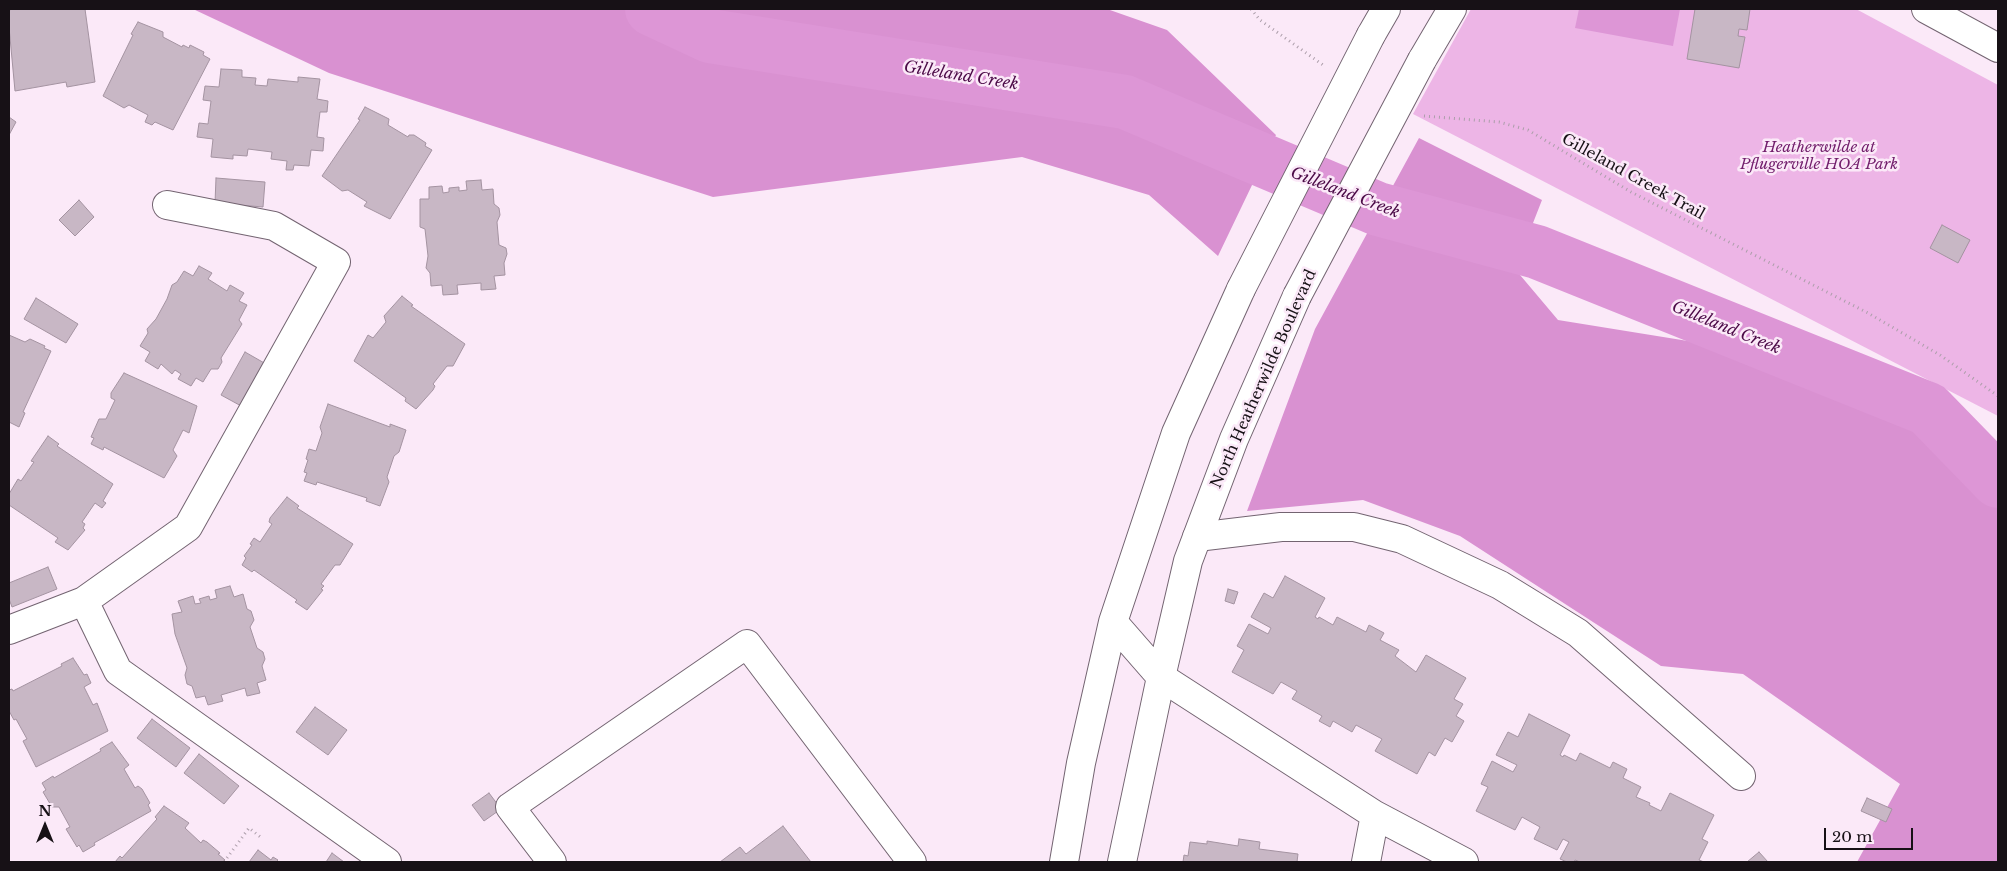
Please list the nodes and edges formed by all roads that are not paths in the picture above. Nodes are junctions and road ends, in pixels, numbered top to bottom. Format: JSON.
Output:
{"nodes":[{"id":1,"x":1386,"y":9,"type":"edge"},
{"id":2,"x":1452,"y":9,"type":"edge"},
{"id":3,"x":1926,"y":9,"type":"edge"},
{"id":4,"x":1998,"y":48,"type":"edge"},
{"id":5,"x":167,"y":205,"type":"dead end"},
{"id":6,"x":1197,"y":536,"type":"junction"},
{"id":7,"x":84,"y":601,"type":"junction"},
{"id":8,"x":1113,"y":622,"type":"junction"},
{"id":9,"x":9,"y":630,"type":"edge"},
{"id":10,"x":1160,"y":677,"type":"junction"},
{"id":11,"x":1742,"y":776,"type":"dead end"},
{"id":12,"x":1375,"y":815,"type":"junction"},
{"id":13,"x":387,"y":862,"type":"edge"},
{"id":14,"x":552,"y":862,"type":"edge"},
{"id":15,"x":912,"y":862,"type":"edge"},
{"id":16,"x":1064,"y":862,"type":"edge"},
{"id":17,"x":1122,"y":862,"type":"edge"},
{"id":18,"x":1366,"y":862,"type":"edge"},
{"id":19,"x":1464,"y":862,"type":"edge"}],
"edges":[{"from":1,"to":8,"type":"main road","bridge":true},
{"from":2,"to":6,"type":"main road","name":"North Heatherwilde Boulevard","bridge":true},
{"from":3,"to":4,"type":"main road"},
{"from":5,"to":7,"type":"main road"},
{"from":6,"to":10,"type":"main road","name":"North Heatherwilde Boulevard"},
{"from":6,"to":11,"type":"main road"},
{"from":7,"to":9,"type":"main road"},
{"from":7,"to":13,"type":"main road"},
{"from":8,"to":10,"type":"main road"},
{"from":8,"to":16,"type":"main road"},
{"from":10,"to":12,"type":"main road"},
{"from":10,"to":17,"type":"main road","name":"North Heatherwilde Boulevard"},
{"from":12,"to":18,"type":"main road"},
{"from":12,"to":19,"type":"main road"},
{"from":14,"to":15,"type":"main road"}]}
